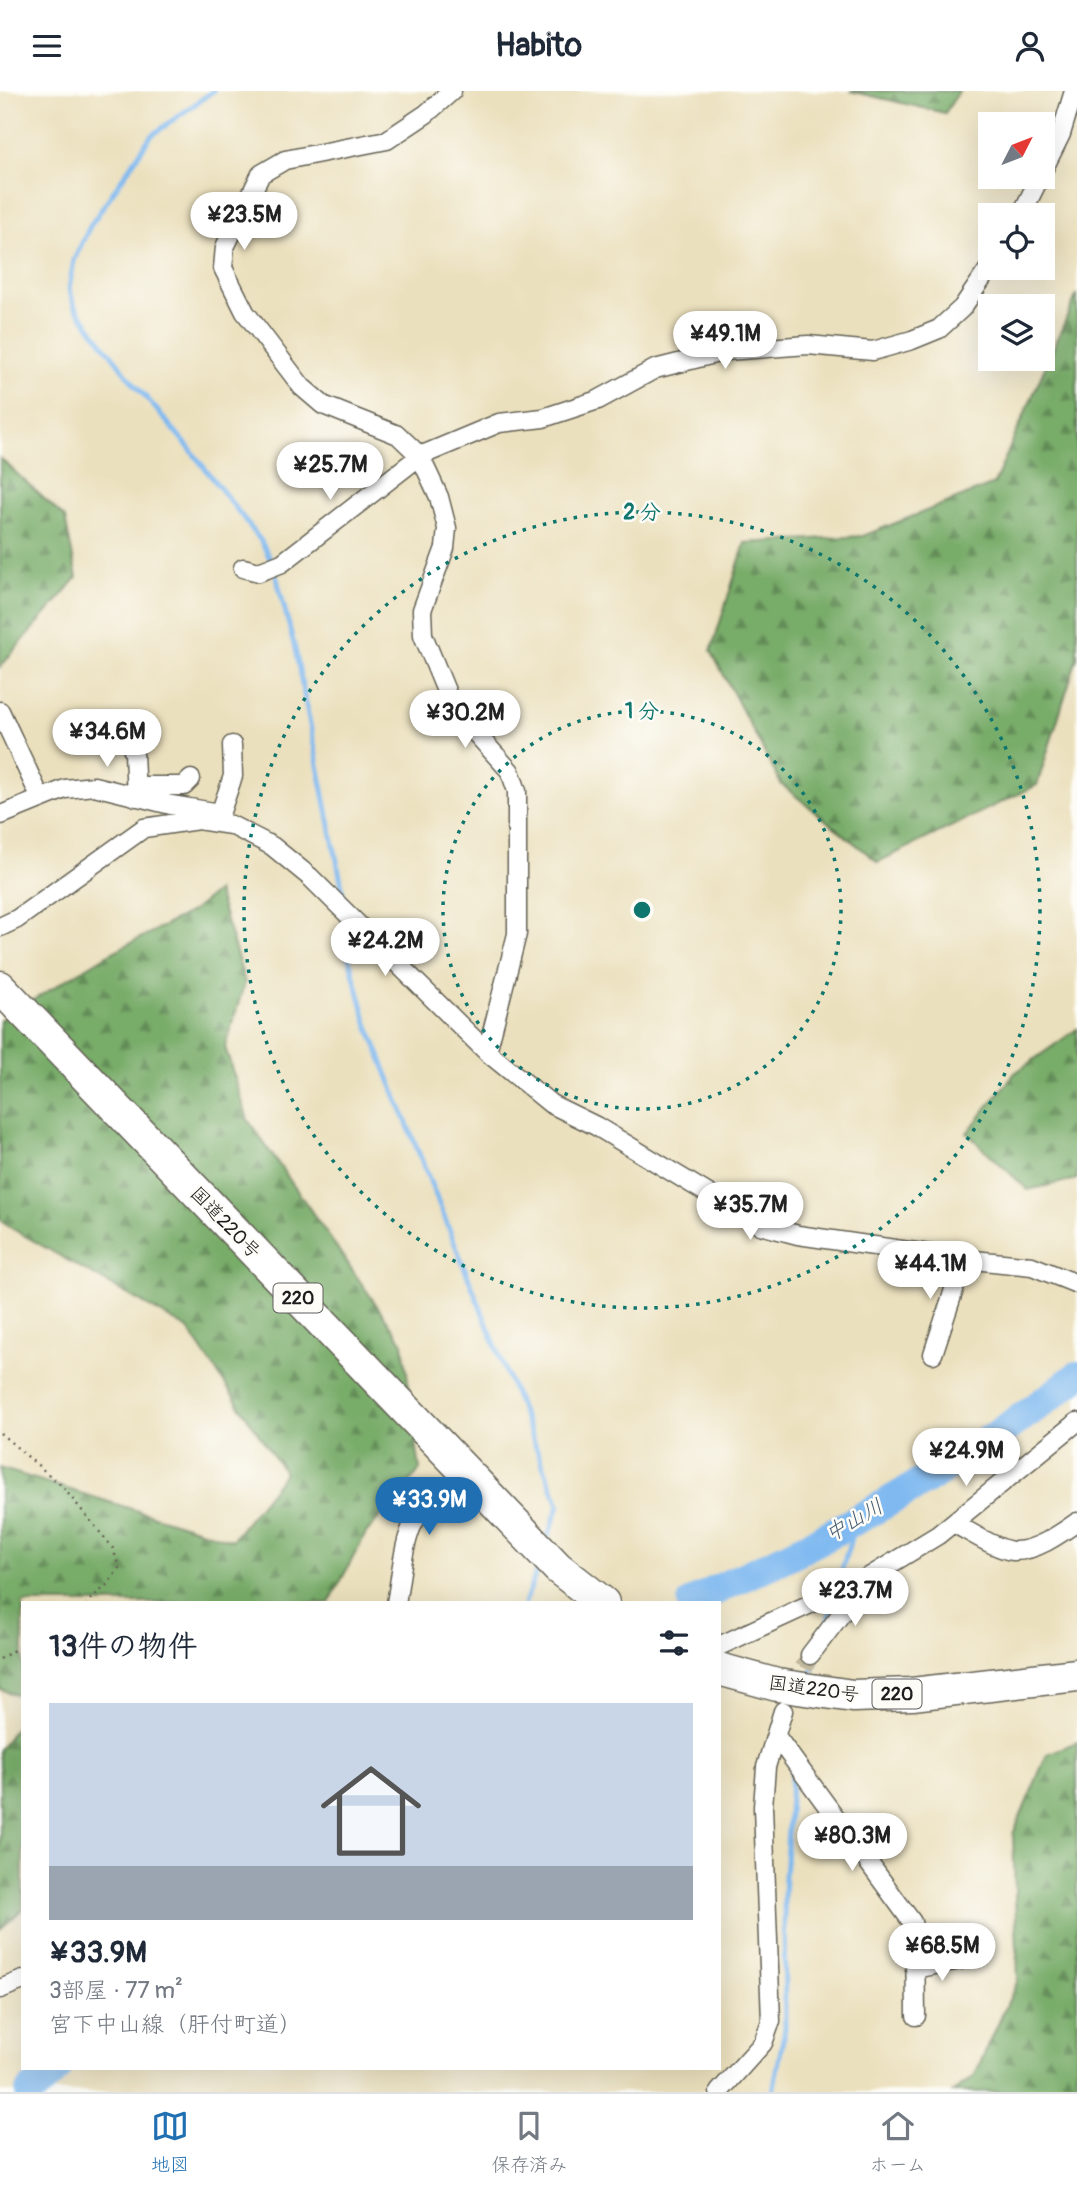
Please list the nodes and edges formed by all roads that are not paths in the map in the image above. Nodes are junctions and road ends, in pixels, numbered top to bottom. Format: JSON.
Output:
{"nodes":[{"id":1,"x":452,"y":91,"type":"edge"},
{"id":2,"x":1074,"y":91,"type":"edge"},
{"id":3,"x":1055,"y":146,"type":"edge"},
{"id":4,"x":981,"y":280,"type":"edge"},
{"id":5,"x":420,"y":456,"type":"junction"},
{"id":6,"x":243,"y":568,"type":"dead end"},
{"id":7,"x":0,"y":711,"type":"edge"},
{"id":8,"x":128,"y":737,"type":"dead end"},
{"id":9,"x":232,"y":745,"type":"dead end"},
{"id":10,"x":191,"y":779,"type":"dead end"},
{"id":11,"x":136,"y":792,"type":"junction"},
{"id":12,"x":41,"y":799,"type":"junction"},
{"id":13,"x":1,"y":815,"type":"edge"},
{"id":14,"x":219,"y":818,"type":"junction"},
{"id":15,"x":0,"y":927,"type":"edge"},
{"id":16,"x":0,"y":987,"type":"edge"},
{"id":17,"x":487,"y":1052,"type":"junction"},
{"id":18,"x":964,"y":1259,"type":"junction"},
{"id":19,"x":1077,"y":1284,"type":"edge"},
{"id":20,"x":933,"y":1354,"type":"dead end"},
{"id":21,"x":1077,"y":1422,"type":"edge"},
{"id":22,"x":468,"y":1473,"type":"junction"},
{"id":23,"x":1077,"y":1522,"type":"edge"},
{"id":24,"x":953,"y":1523,"type":"junction"},
{"id":25,"x":869,"y":1577,"type":"junction"},
{"id":26,"x":396,"y":1601,"type":"edge"},
{"id":27,"x":600,"y":1601,"type":"edge"},
{"id":28,"x":721,"y":1645,"type":"edge"},
{"id":29,"x":810,"y":1655,"type":"tunnel mouth"},
{"id":30,"x":721,"y":1670,"type":"edge"},
{"id":31,"x":1077,"y":1675,"type":"edge"},
{"id":32,"x":783,"y":1711,"type":"tunnel mouth"},
{"id":33,"x":776,"y":1736,"type":"junction"},
{"id":34,"x":960,"y":1959,"type":"dead end"},
{"id":35,"x":915,"y":1969,"type":"junction"},
{"id":36,"x":21,"y":1981,"type":"edge"},
{"id":37,"x":0,"y":1989,"type":"edge"},
{"id":38,"x":916,"y":2016,"type":"dead end"},
{"id":39,"x":719,"y":2092,"type":"edge"}],
"edges":[{"from":1,"to":5,"type":"street"},
{"from":2,"to":3,"type":"street"},
{"from":4,"to":5,"type":"street"},
{"from":5,"to":6,"type":"street"},
{"from":5,"to":17,"type":"street"},
{"from":7,"to":12,"type":"street"},
{"from":8,"to":11,"type":"street"},
{"from":9,"to":14,"type":"street"},
{"from":10,"to":11,"type":"street"},
{"from":11,"to":12,"type":"street"},
{"from":11,"to":14,"type":"street"},
{"from":12,"to":13,"type":"street"},
{"from":14,"to":15,"type":"street"},
{"from":14,"to":17,"type":"street"},
{"from":16,"to":22,"type":"highway","name":"国道220号","number":"220"},
{"from":17,"to":18,"type":"street"},
{"from":18,"to":19,"type":"street"},
{"from":18,"to":20,"type":"street"},
{"from":21,"to":24,"type":"street"},
{"from":22,"to":26,"type":"street"},
{"from":22,"to":27,"type":"highway","name":"国道220号","number":"220"},
{"from":23,"to":24,"type":"street"},
{"from":24,"to":25,"type":"street"},
{"from":25,"to":28,"type":"street"},
{"from":25,"to":29,"type":"street"},
{"from":30,"to":31,"type":"highway","name":"国道220号","number":"220"},
{"from":32,"to":33,"type":"street"},
{"from":33,"to":35,"type":"street"},
{"from":33,"to":39,"type":"street"},
{"from":34,"to":35,"type":"street"},
{"from":35,"to":38,"type":"street"},
{"from":36,"to":37,"type":"street"}]}
